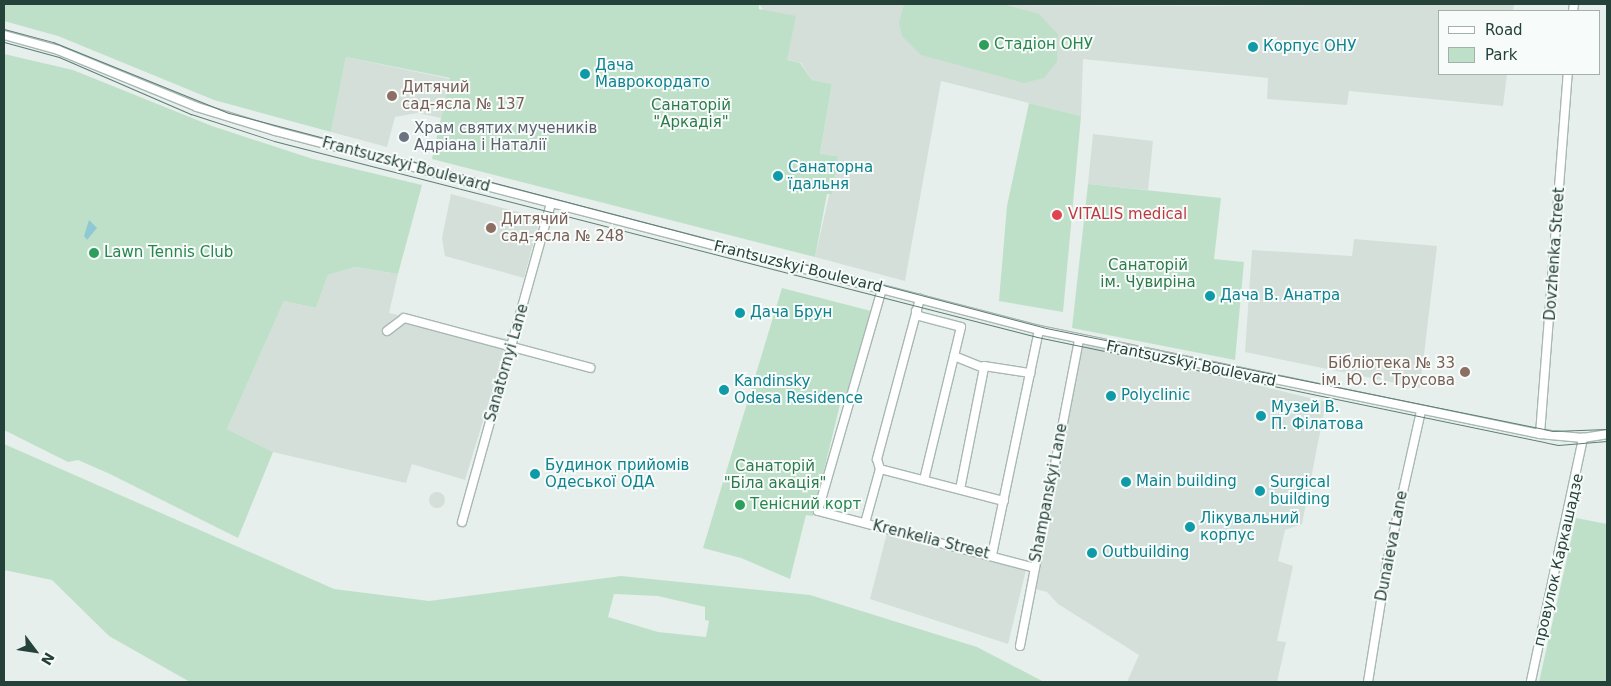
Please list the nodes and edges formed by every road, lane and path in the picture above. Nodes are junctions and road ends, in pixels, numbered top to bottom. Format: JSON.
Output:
{"nodes":[{"id":1,"x":4,"y":35,"type":"edge"},
{"id":2,"x":1568,"y":75,"type":"edge"},
{"id":3,"x":551,"y":203,"type":"junction"},
{"id":4,"x":882,"y":289,"type":"junction"},
{"id":5,"x":920,"y":299,"type":"junction"},
{"id":6,"x":916,"y":311,"type":"junction"},
{"id":7,"x":1038,"y":330,"type":"junction"},
{"id":8,"x":386,"y":331,"type":"dead end"},
{"id":9,"x":1079,"y":339,"type":"junction"},
{"id":10,"x":512,"y":348,"type":"junction"},
{"id":11,"x":954,"y":356,"type":"junction"},
{"id":12,"x":984,"y":366,"type":"junction"},
{"id":13,"x":590,"y":368,"type":"dead end"},
{"id":14,"x":1030,"y":373,"type":"junction"},
{"id":15,"x":1421,"y":411,"type":"junction"},
{"id":16,"x":1540,"y":434,"type":"junction"},
{"id":17,"x":1607,"y":434,"type":"edge"},
{"id":18,"x":1584,"y":438,"type":"junction"},
{"id":19,"x":880,"y":469,"type":"junction"},
{"id":20,"x":924,"y":480,"type":"junction"},
{"id":21,"x":960,"y":489,"type":"junction"},
{"id":22,"x":1004,"y":501,"type":"junction"},
{"id":23,"x":462,"y":522,"type":"dead end"},
{"id":24,"x":865,"y":524,"type":"junction"},
{"id":25,"x":992,"y":556,"type":"junction"},
{"id":26,"x":1035,"y":568,"type":"junction"},
{"id":27,"x":1020,"y":646,"type":"dead end"},
{"id":28,"x":1531,"y":681,"type":"edge"},
{"id":29,"x":1368,"y":682,"type":"edge"}],
"edges":[{"from":1,"to":3,"type":"street","name":"Frantsuzskyi Boulevard"},
{"from":2,"to":16,"type":"street","name":"Dovzhenka Street"},
{"from":3,"to":4,"type":"street","name":"Frantsuzskyi Boulevard"},
{"from":3,"to":10,"type":"street","name":"Sanatornyi Lane"},
{"from":4,"to":5,"type":"street","name":"Frantsuzskyi Boulevard"},
{"from":4,"to":24,"type":"street","name":"Krenkelia Street"},
{"from":5,"to":6,"type":"street"},
{"from":5,"to":7,"type":"street","name":"Frantsuzskyi Boulevard"},
{"from":6,"to":11,"type":"street"},
{"from":6,"to":19,"type":"street"},
{"from":7,"to":9,"type":"street","name":"Frantsuzskyi Boulevard"},
{"from":7,"to":14,"type":"street"},
{"from":8,"to":10,"type":"street"},
{"from":9,"to":15,"type":"street","name":"Frantsuzskyi Boulevard"},
{"from":9,"to":26,"type":"street","name":"Shampanskyi Lane"},
{"from":10,"to":13,"type":"street"},
{"from":10,"to":23,"type":"street","name":"Sanatornyi Lane"},
{"from":11,"to":12,"type":"street"},
{"from":11,"to":20,"type":"street"},
{"from":12,"to":14,"type":"street"},
{"from":12,"to":21,"type":"street"},
{"from":14,"to":22,"type":"street"},
{"from":15,"to":16,"type":"street","name":"Frantsuzskyi Boulevard"},
{"from":15,"to":29,"type":"street","name":"Dunaieva Lane"},
{"from":16,"to":18,"type":"street","name":"Frantsuzskyi Boulevard"},
{"from":17,"to":18,"type":"street","name":"Frantsuzskyi Boulevard"},
{"from":18,"to":28,"type":"street","name":"провулок Каркашадзе"},
{"from":19,"to":20,"type":"street"},
{"from":19,"to":24,"type":"street"},
{"from":20,"to":21,"type":"street"},
{"from":21,"to":22,"type":"street"},
{"from":22,"to":25,"type":"street"},
{"from":24,"to":25,"type":"street","name":"Krenkelia Street"},
{"from":25,"to":26,"type":"street","name":"Krenkelia Street"},
{"from":26,"to":27,"type":"street","name":"Shampanskyi Lane"}]}
